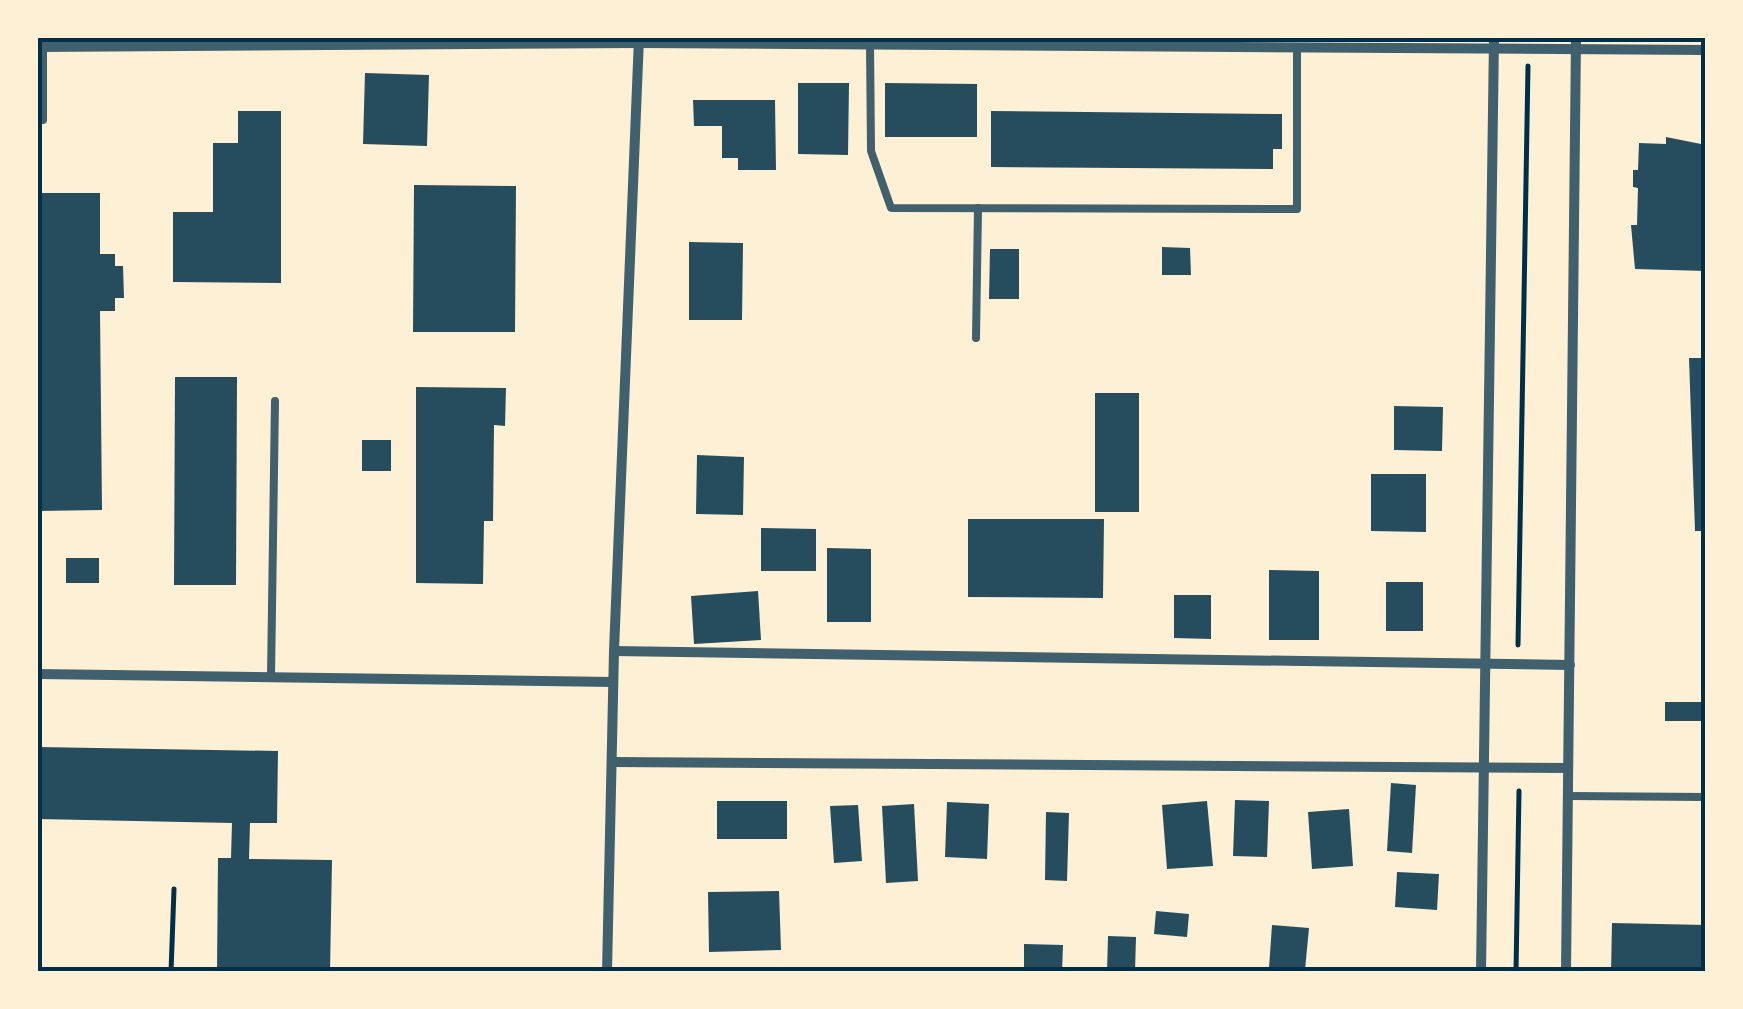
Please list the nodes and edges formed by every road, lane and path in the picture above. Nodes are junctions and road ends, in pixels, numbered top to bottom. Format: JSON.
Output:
{"nodes":[{"id":1,"x":639,"y":40,"type":"edge"},
{"id":2,"x":152,"y":42,"type":"edge"},
{"id":3,"x":984,"y":43,"type":"edge"},
{"id":4,"x":1494,"y":43,"type":"edge"},
{"id":5,"x":1576,"y":43,"type":"edge"},
{"id":6,"x":870,"y":44,"type":"junction"},
{"id":7,"x":40,"y":47,"type":"edge"},
{"id":8,"x":1528,"y":48,"type":"junction"},
{"id":9,"x":1297,"y":50,"type":"junction"},
{"id":10,"x":1706,"y":50,"type":"edge"},
{"id":11,"x":38,"y":120,"type":"edge"},
{"id":12,"x":978,"y":208,"type":"junction"},
{"id":13,"x":976,"y":338,"type":"dead end"},
{"id":14,"x":275,"y":401,"type":"dead end"},
{"id":15,"x":614,"y":651,"type":"junction"},
{"id":16,"x":1570,"y":665,"type":"junction"},
{"id":17,"x":1486,"y":666,"type":"junction"},
{"id":18,"x":1518,"y":666,"type":"junction"},
{"id":19,"x":38,"y":674,"type":"edge"},
{"id":20,"x":271,"y":677,"type":"junction"},
{"id":21,"x":614,"y":682,"type":"junction"},
{"id":22,"x":612,"y":762,"type":"junction"},
{"id":23,"x":1484,"y":767,"type":"junction"},
{"id":24,"x":1568,"y":768,"type":"junction"},
{"id":25,"x":1520,"y":791,"type":"dead end"},
{"id":26,"x":1568,"y":796,"type":"junction"},
{"id":27,"x":1706,"y":797,"type":"edge"},
{"id":28,"x":174,"y":889,"type":"dead end"},
{"id":29,"x":172,"y":972,"type":"edge"},
{"id":30,"x":607,"y":972,"type":"edge"},
{"id":31,"x":1482,"y":972,"type":"edge"},
{"id":32,"x":1516,"y":972,"type":"edge"},
{"id":33,"x":1566,"y":972,"type":"edge"}],
"edges":[{"from":1,"to":2,"type":"street"},
{"from":1,"to":6,"type":"street"},
{"from":1,"to":15,"type":"street"},
{"from":2,"to":7,"type":"street"},
{"from":3,"to":6,"type":"street"},
{"from":3,"to":9,"type":"street"},
{"from":4,"to":8,"type":"street"},
{"from":4,"to":9,"type":"street"},
{"from":4,"to":17,"type":"street"},
{"from":5,"to":8,"type":"street"},
{"from":5,"to":10,"type":"street"},
{"from":5,"to":16,"type":"street"},
{"from":6,"to":12,"type":"lane"},
{"from":7,"to":11,"type":"lane"},
{"from":8,"to":18,"type":"path"},
{"from":9,"to":12,"type":"lane"},
{"from":12,"to":13,"type":"lane"},
{"from":14,"to":20,"type":"lane"},
{"from":15,"to":17,"type":"street"},
{"from":15,"to":21,"type":"street"},
{"from":16,"to":18,"type":"street"},
{"from":16,"to":24,"type":"street"},
{"from":17,"to":18,"type":"street"},
{"from":17,"to":23,"type":"street"},
{"from":19,"to":20,"type":"street"},
{"from":20,"to":21,"type":"street"},
{"from":21,"to":22,"type":"street"},
{"from":22,"to":23,"type":"street"},
{"from":22,"to":30,"type":"street"},
{"from":23,"to":24,"type":"street"},
{"from":23,"to":31,"type":"street"},
{"from":24,"to":26,"type":"street"},
{"from":25,"to":32,"type":"path"},
{"from":26,"to":27,"type":"lane"},
{"from":26,"to":33,"type":"street"},
{"from":28,"to":29,"type":"path"}]}
